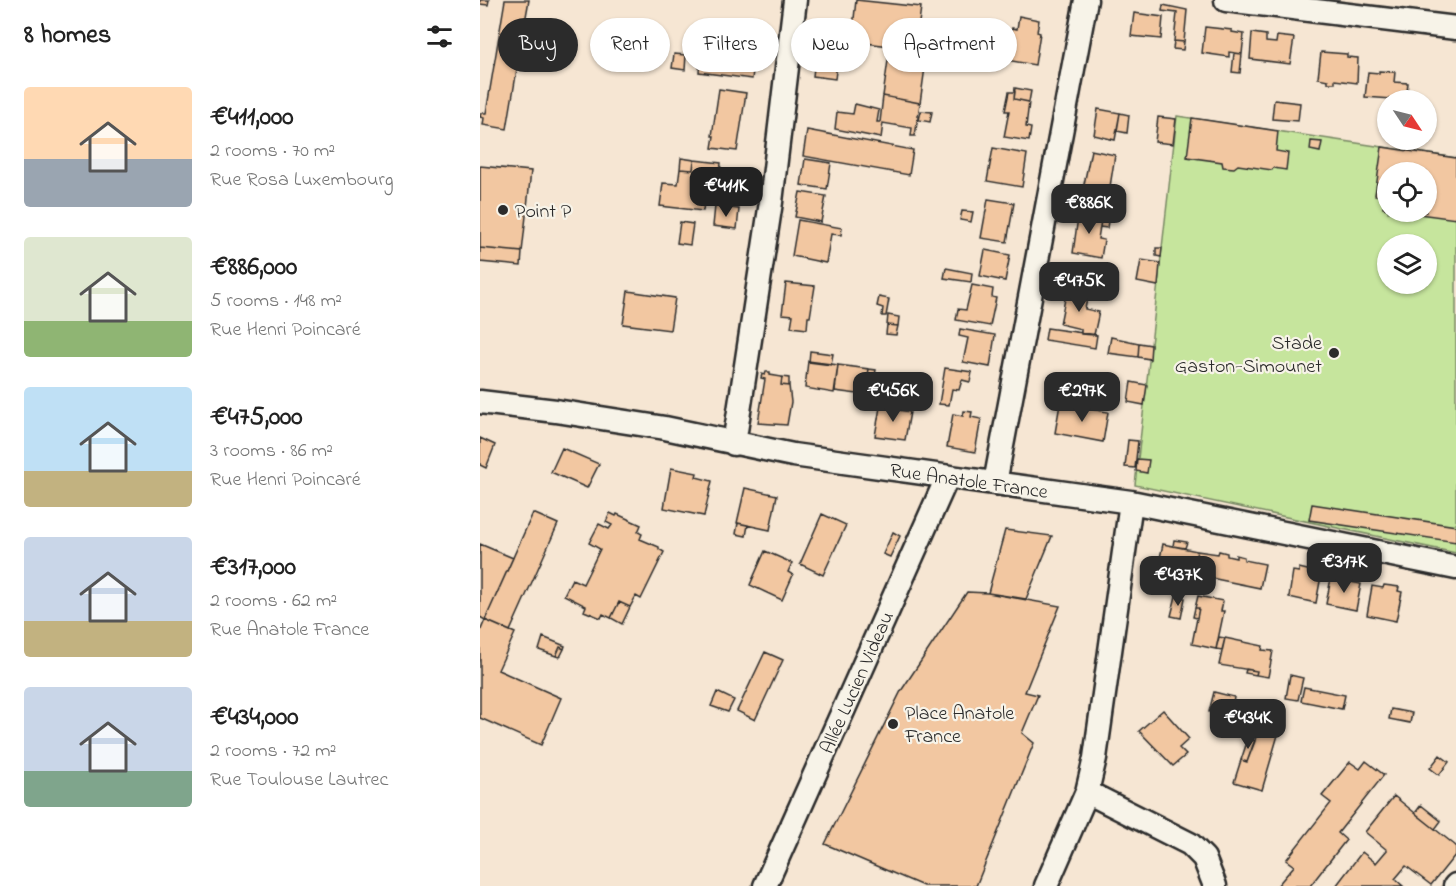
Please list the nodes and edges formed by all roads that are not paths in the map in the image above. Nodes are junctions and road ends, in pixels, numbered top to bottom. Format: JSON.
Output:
{"nodes":[{"id":1,"x":795,"y":0,"type":"edge"},
{"id":2,"x":1086,"y":0,"type":"edge"},
{"id":3,"x":1226,"y":0,"type":"edge"},
{"id":4,"x":1456,"y":28,"type":"edge"},
{"id":5,"x":480,"y":402,"type":"edge"},
{"id":6,"x":734,"y":444,"type":"junction"},
{"id":7,"x":947,"y":478,"type":"junction"},
{"id":8,"x":995,"y":483,"type":"junction"},
{"id":9,"x":1131,"y":502,"type":"junction"},
{"id":10,"x":1456,"y":568,"type":"edge"},
{"id":11,"x":1087,"y":792,"type":"junction"},
{"id":12,"x":765,"y":886,"type":"edge"},
{"id":13,"x":1046,"y":886,"type":"edge"},
{"id":14,"x":1215,"y":886,"type":"edge"}],
"edges":[{"from":1,"to":6,"type":"street"},
{"from":2,"to":8,"type":"street"},
{"from":3,"to":4,"type":"street"},
{"from":5,"to":6,"type":"street","name":"Rue Anatole France"},
{"from":6,"to":7,"type":"street","name":"Rue Anatole France"},
{"from":7,"to":8,"type":"street","name":"Rue Anatole France"},
{"from":7,"to":12,"type":"street","name":"Allée Lucien Videau"},
{"from":8,"to":9,"type":"street","name":"Rue Anatole France"},
{"from":9,"to":10,"type":"street","name":"Rue Anatole France"},
{"from":9,"to":11,"type":"street"},
{"from":11,"to":13,"type":"street"},
{"from":11,"to":14,"type":"street"}]}
